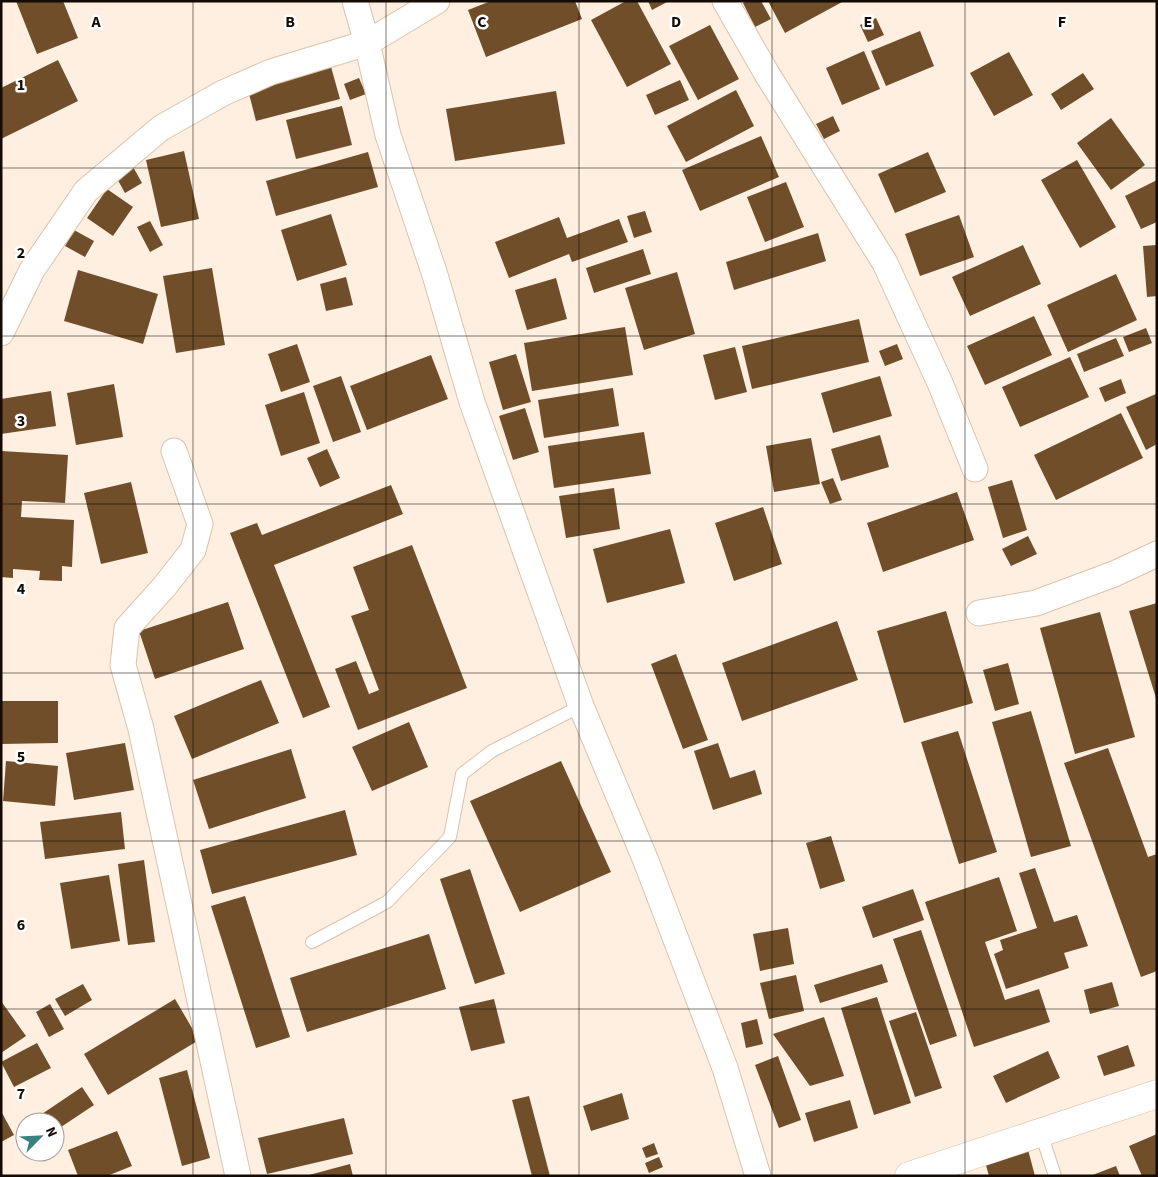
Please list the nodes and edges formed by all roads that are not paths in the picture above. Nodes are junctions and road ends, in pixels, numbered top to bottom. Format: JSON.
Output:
{"nodes":[{"id":1,"x":354,"y":1,"type":"edge"},
{"id":2,"x":437,"y":1,"type":"edge"},
{"id":3,"x":725,"y":1,"type":"edge"},
{"id":4,"x":367,"y":43,"type":"junction"},
{"id":5,"x":1,"y":333,"type":"edge"},
{"id":6,"x":174,"y":451,"type":"dead end"},
{"id":7,"x":975,"y":469,"type":"dead end"},
{"id":8,"x":1157,"y":554,"type":"edge"},
{"id":9,"x":979,"y":612,"type":"dead end"},
{"id":10,"x":581,"y":706,"type":"junction"},
{"id":11,"x":312,"y":942,"type":"dead end"},
{"id":12,"x":1157,"y":1094,"type":"edge"},
{"id":13,"x":1041,"y":1132,"type":"junction"},
{"id":14,"x":238,"y":1176,"type":"edge"},
{"id":15,"x":758,"y":1176,"type":"edge"},
{"id":16,"x":908,"y":1176,"type":"edge"},
{"id":17,"x":1055,"y":1176,"type":"edge"}],
"edges":[{"from":1,"to":4,"type":"street"},
{"from":2,"to":4,"type":"street"},
{"from":3,"to":7,"type":"street"},
{"from":4,"to":5,"type":"street"},
{"from":4,"to":10,"type":"street"},
{"from":6,"to":14,"type":"street"},
{"from":8,"to":9,"type":"street"},
{"from":10,"to":11,"type":"lane"},
{"from":10,"to":15,"type":"street"},
{"from":12,"to":13,"type":"street"},
{"from":13,"to":16,"type":"street"},
{"from":13,"to":17,"type":"lane"}]}
